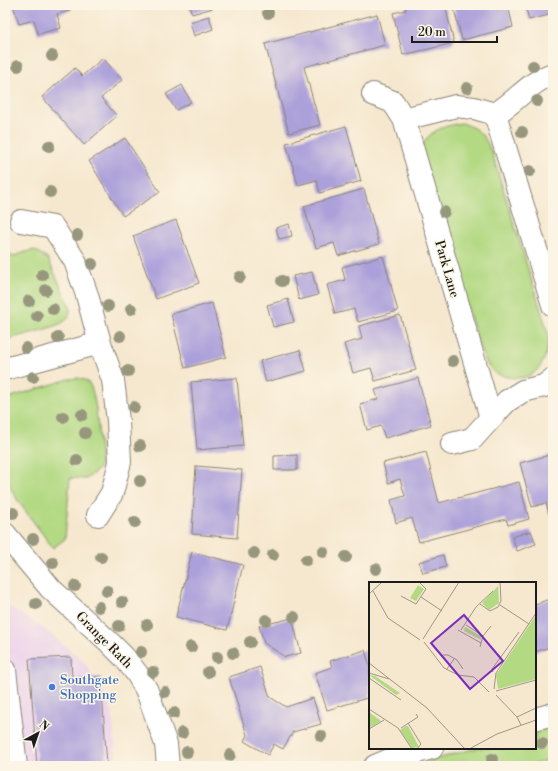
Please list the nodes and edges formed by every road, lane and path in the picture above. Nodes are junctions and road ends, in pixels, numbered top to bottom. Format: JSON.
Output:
{"nodes":[{"id":1,"x":553,"y":74,"type":"edge"},
{"id":2,"x":372,"y":94,"type":"dead end"},
{"id":3,"x":495,"y":114,"type":"junction"},
{"id":4,"x":404,"y":119,"type":"junction"},
{"id":5,"x":21,"y":221,"type":"dead end"},
{"id":6,"x":553,"y":305,"type":"edge"},
{"id":7,"x":100,"y":343,"type":"junction"},
{"id":8,"x":5,"y":369,"type":"edge"},
{"id":9,"x":553,"y":379,"type":"edge"},
{"id":10,"x":490,"y":418,"type":"junction"},
{"id":11,"x":452,"y":444,"type":"dead end"},
{"id":12,"x":98,"y":515,"type":"dead end"},
{"id":13,"x":5,"y":534,"type":"edge"},
{"id":14,"x":5,"y":670,"type":"edge"},
{"id":15,"x":553,"y":714,"type":"edge"},
{"id":16,"x":536,"y":719,"type":"edge"},
{"id":17,"x":428,"y":749,"type":"edge"},
{"id":18,"x":16,"y":766,"type":"edge"},
{"id":19,"x":168,"y":766,"type":"edge"},
{"id":20,"x":375,"y":766,"type":"edge"}],
"edges":[{"from":1,"to":3,"type":"street"},
{"from":2,"to":4,"type":"street","name":"Park Lane"},
{"from":3,"to":4,"type":"street"},
{"from":3,"to":6,"type":"street"},
{"from":4,"to":10,"type":"street","name":"Park Lane"},
{"from":5,"to":7,"type":"street"},
{"from":7,"to":8,"type":"street"},
{"from":7,"to":12,"type":"street"},
{"from":9,"to":10,"type":"street"},
{"from":10,"to":11,"type":"street"},
{"from":13,"to":19,"type":"street","name":"Grange Rath"},
{"from":14,"to":18,"type":"street"},
{"from":15,"to":16,"type":"street"},
{"from":17,"to":20,"type":"street"}]}
